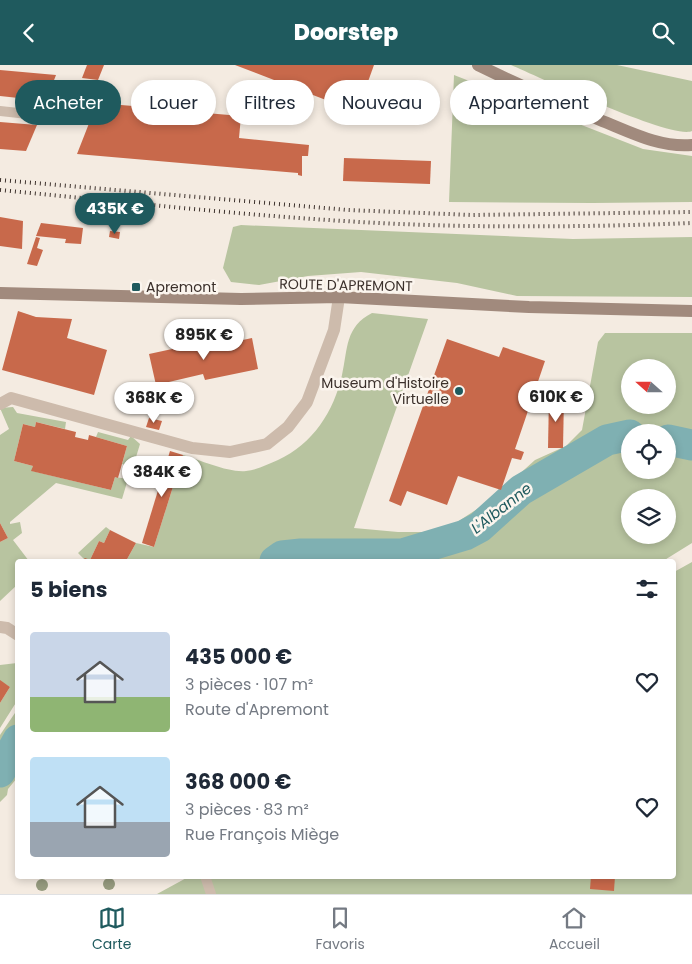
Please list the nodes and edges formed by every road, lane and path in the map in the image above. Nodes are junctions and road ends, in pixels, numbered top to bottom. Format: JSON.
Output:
{"nodes":[{"id":1,"x":478,"y":65,"type":"edge"},
{"id":2,"x":0,"y":111,"type":"edge"},
{"id":3,"x":15,"y":113,"type":"edge"},
{"id":4,"x":692,"y":145,"type":"edge"},
{"id":5,"x":0,"y":293,"type":"edge"},
{"id":6,"x":339,"y":297,"type":"junction"},
{"id":7,"x":692,"y":311,"type":"edge"},
{"id":8,"x":0,"y":404,"type":"edge"},
{"id":9,"x":0,"y":627,"type":"edge"},
{"id":10,"x":15,"y":633,"type":"edge"},
{"id":11,"x":206,"y":879,"type":"edge"},
{"id":12,"x":211,"y":894,"type":"edge"}],
"edges":[{"from":1,"to":4,"type":"main road"},
{"from":2,"to":3,"type":"lane"},
{"from":5,"to":6,"type":"main road","name":"ROUTE D'APREMONT"},
{"from":6,"to":7,"type":"main road","name":"ROUTE D'APREMONT"},
{"from":6,"to":8,"type":"street"},
{"from":9,"to":10,"type":"street"},
{"from":11,"to":12,"type":"lane"}]}
